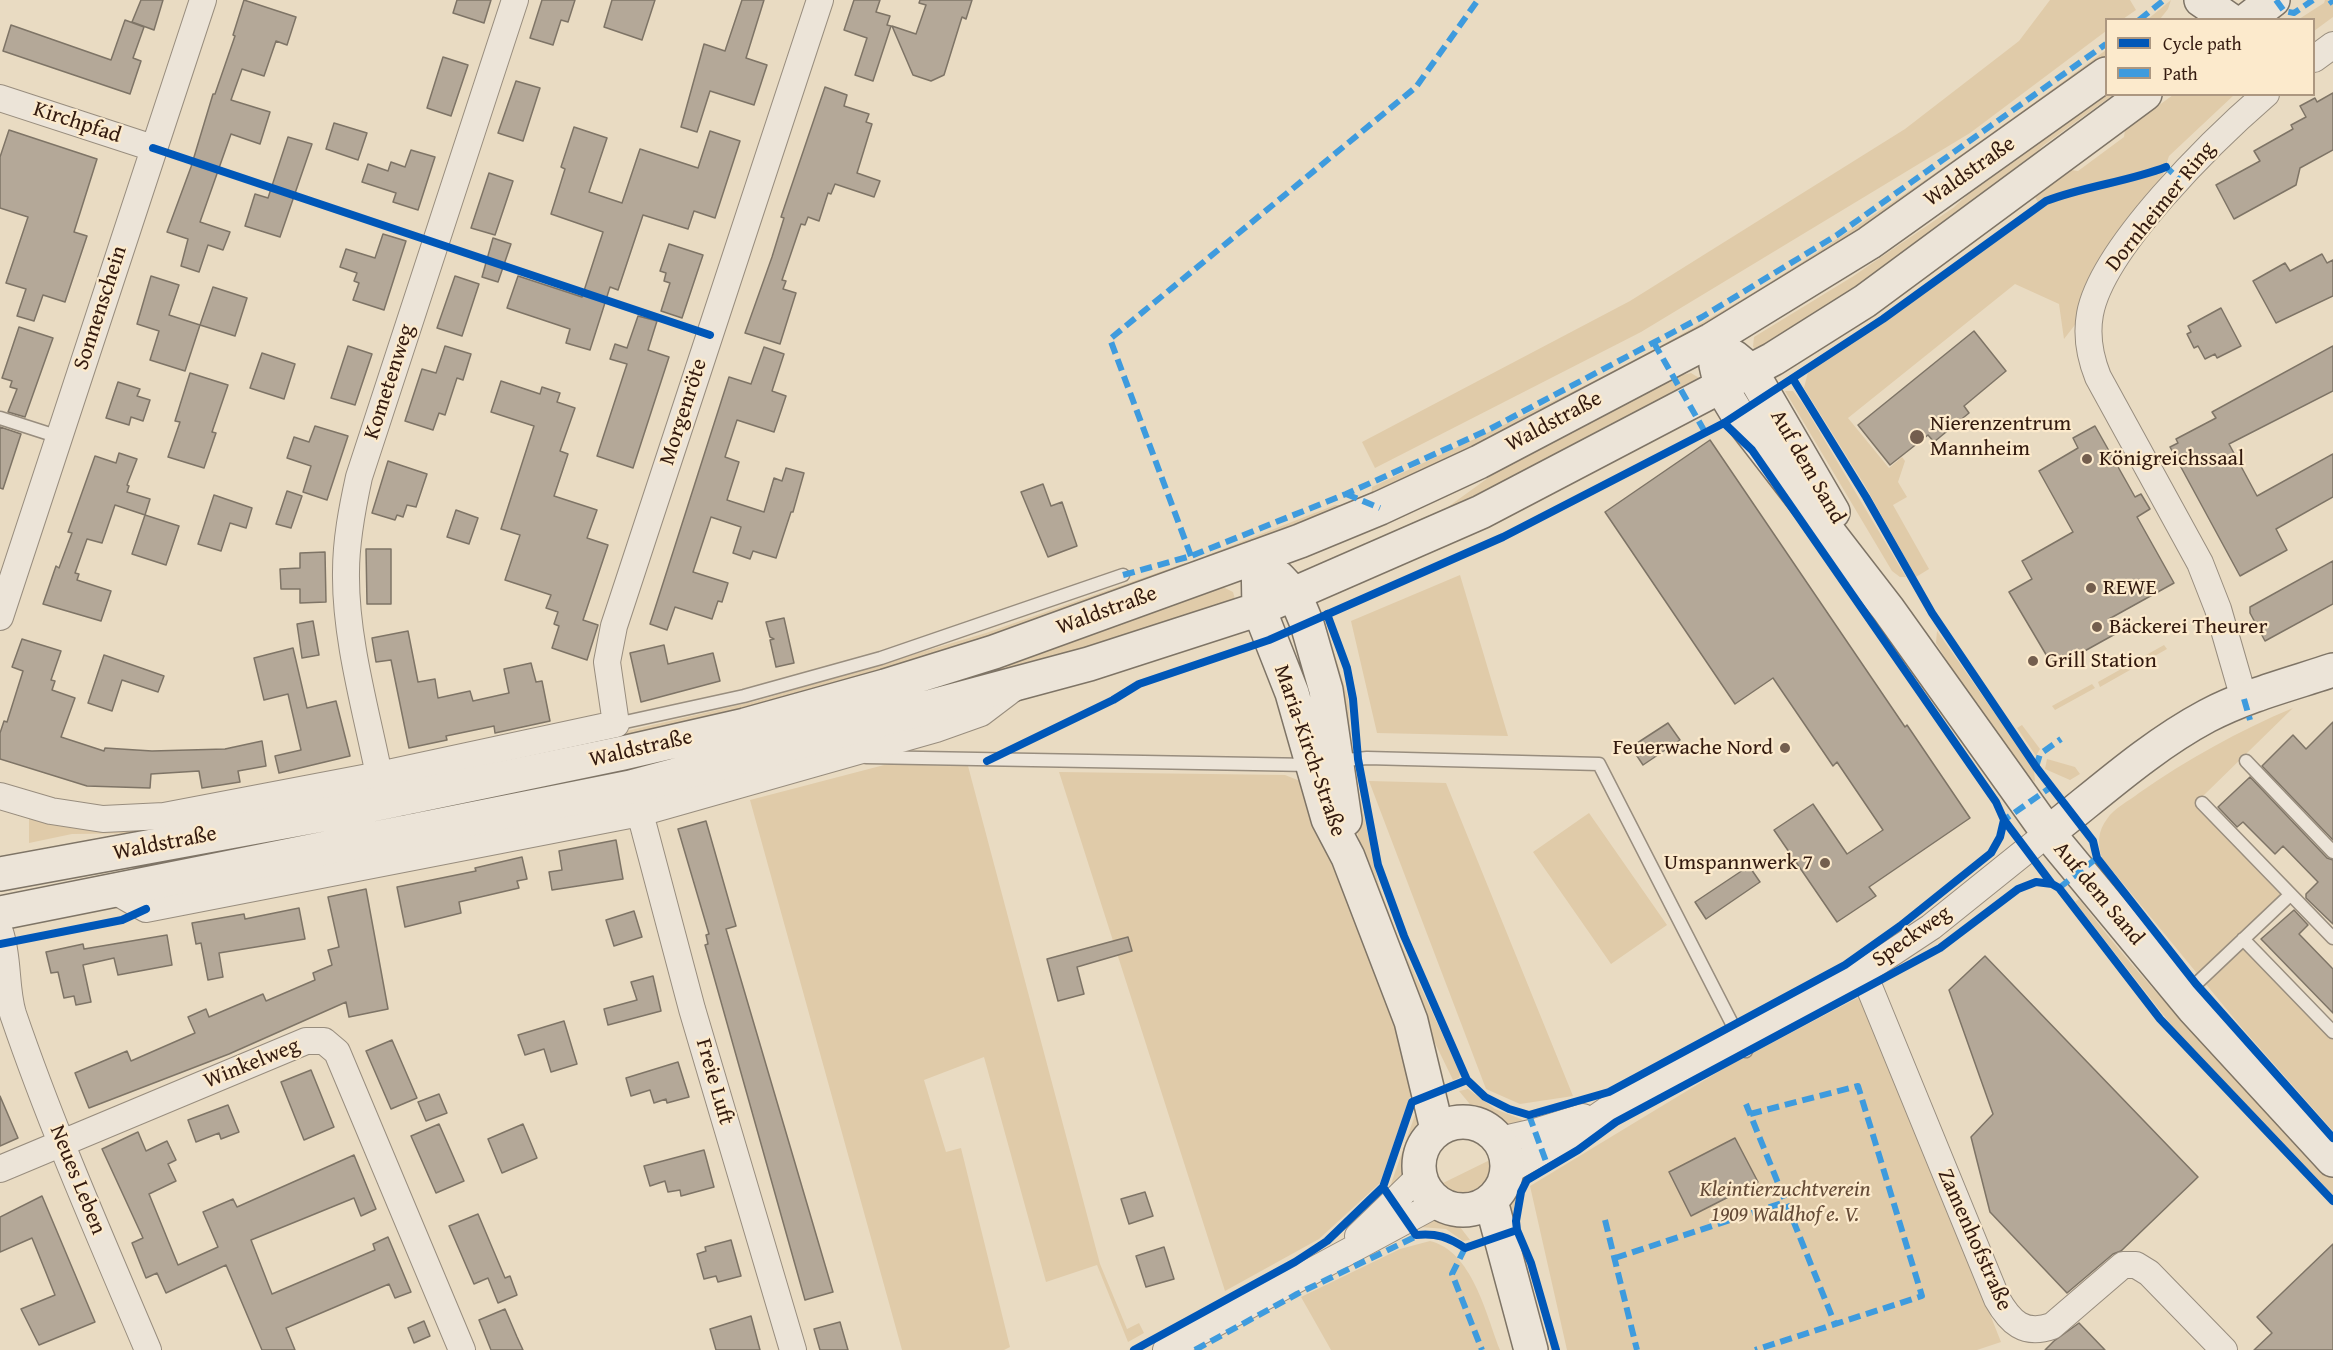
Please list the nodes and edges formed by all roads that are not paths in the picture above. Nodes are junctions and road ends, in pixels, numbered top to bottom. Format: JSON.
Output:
{"nodes":[{"id":1,"x":203,"y":0,"type":"edge"},
{"id":2,"x":515,"y":0,"type":"edge"},
{"id":3,"x":820,"y":0,"type":"edge"},
{"id":4,"x":2273,"y":0,"type":"edge"},
{"id":5,"x":2205,"y":4,"type":"edge"},
{"id":6,"x":2227,"y":18,"type":"edge"},
{"id":7,"x":2234,"y":18,"type":"edge"},
{"id":8,"x":2250,"y":18,"type":"edge"},
{"id":9,"x":2333,"y":45,"type":"edge"},
{"id":10,"x":2315,"y":58,"type":"edge"},
{"id":11,"x":2105,"y":75,"type":"edge"},
{"id":12,"x":2142,"y":96,"type":"edge"},
{"id":13,"x":2264,"y":96,"type":"edge"},
{"id":14,"x":0,"y":98,"type":"edge"},
{"id":15,"x":153,"y":148,"type":"junction"},
{"id":16,"x":1711,"y":340,"type":"junction"},
{"id":17,"x":1751,"y":371,"type":"junction"},
{"id":18,"x":1721,"y":387,"type":"junction"},
{"id":19,"x":0,"y":418,"type":"edge"},
{"id":20,"x":59,"y":437,"type":"junction"},
{"id":21,"x":1258,"y":556,"type":"junction"},
{"id":22,"x":1123,"y":575,"type":"dead end"},
{"id":23,"x":1294,"y":595,"type":"junction"},
{"id":24,"x":1259,"y":609,"type":"junction"},
{"id":25,"x":1888,"y":609,"type":"junction"},
{"id":26,"x":0,"y":617,"type":"edge"},
{"id":27,"x":2333,"y":670,"type":"edge"},
{"id":28,"x":1019,"y":684,"type":"junction"},
{"id":29,"x":2244,"y":699,"type":"junction"},
{"id":30,"x":616,"y":724,"type":"junction"},
{"id":31,"x":853,"y":753,"type":"junction"},
{"id":32,"x":2246,"y":761,"type":"dead end"},
{"id":33,"x":1324,"y":763,"type":"junction"},
{"id":34,"x":379,"y":775,"type":"junction"},
{"id":35,"x":0,"y":796,"type":"edge"},
{"id":36,"x":2202,"y":803,"type":"dead end"},
{"id":37,"x":640,"y":813,"type":"junction"},
{"id":38,"x":2048,"y":833,"type":"junction"},
{"id":39,"x":2333,"y":852,"type":"edge"},
{"id":40,"x":0,"y":874,"type":"edge"},
{"id":41,"x":112,"y":890,"type":"junction"},
{"id":42,"x":2290,"y":895,"type":"junction"},
{"id":43,"x":0,"y":913,"type":"edge"},
{"id":44,"x":0,"y":932,"type":"edge"},
{"id":45,"x":2333,"y":938,"type":"edge"},
{"id":46,"x":2243,"y":939,"type":"junction"},
{"id":47,"x":1866,"y":980,"type":"junction"},
{"id":48,"x":2196,"y":984,"type":"dead end"},
{"id":49,"x":6,"y":999,"type":"edge"},
{"id":50,"x":2333,"y":1032,"type":"edge"},
{"id":51,"x":1743,"y":1045,"type":"junction"},
{"id":52,"x":1607,"y":1110,"type":"junction"},
{"id":53,"x":1451,"y":1125,"type":"junction"},
{"id":54,"x":1500,"y":1140,"type":"junction"},
{"id":55,"x":60,"y":1142,"type":"junction"},
{"id":56,"x":2333,"y":1160,"type":"edge"},
{"id":57,"x":0,"y":1169,"type":"edge"},
{"id":58,"x":1508,"y":1171,"type":"junction"},
{"id":59,"x":1420,"y":1176,"type":"junction"},
{"id":60,"x":1463,"y":1205,"type":"junction"},
{"id":61,"x":1335,"y":1257,"type":"junction"},
{"id":62,"x":148,"y":1350,"type":"edge"},
{"id":63,"x":462,"y":1350,"type":"edge"},
{"id":64,"x":793,"y":1350,"type":"edge"},
{"id":65,"x":1166,"y":1350,"type":"edge"},
{"id":66,"x":1531,"y":1350,"type":"edge"},
{"id":67,"x":2224,"y":1350,"type":"edge"}],
"edges":[{"from":1,"to":15,"type":"street","name":"Sonnenschein"},
{"from":2,"to":34,"type":"street","name":"Kometenweg"},
{"from":3,"to":30,"type":"street","name":"Morgenröte"},
{"from":4,"to":8,"type":"main road"},
{"from":5,"to":6,"type":"main road"},
{"from":5,"to":7,"type":"main road"},
{"from":9,"to":10,"type":"street"},
{"from":11,"to":16,"type":"main road","name":"Waldstraße"},
{"from":12,"to":17,"type":"main road","name":"Waldstraße"},
{"from":13,"to":29,"type":"street","name":"Dornheimer Ring"},
{"from":14,"to":15,"type":"street","name":"Kirchpfad"},
{"from":15,"to":20,"type":"street","name":"Sonnenschein"},
{"from":16,"to":17,"type":"main road","name":"Auf dem Sand"},
{"from":16,"to":18,"type":"main road","name":"Auf dem Sand"},
{"from":16,"to":21,"type":"main road","name":"Waldstraße"},
{"from":17,"to":18,"type":"main road","name":"Waldstraße"},
{"from":17,"to":25,"type":"main road","name":"Auf dem Sand"},
{"from":18,"to":23,"type":"main road","name":"Waldstraße"},
{"from":18,"to":25,"type":"main road","name":"Auf dem Sand"},
{"from":19,"to":20,"type":"lane"},
{"from":20,"to":26,"type":"street","name":"Sonnenschein"},
{"from":21,"to":23,"type":"main road","name":"Maria-Kirch-Straße"},
{"from":21,"to":24,"type":"main road"},
{"from":21,"to":40,"type":"main road","name":"Waldstraße"},
{"from":22,"to":30,"type":"lane","name":"Waldstraße"},
{"from":23,"to":24,"type":"main road","name":"Waldstraße"},
{"from":23,"to":33,"type":"main road","name":"Maria-Kirch-Straße"},
{"from":24,"to":28,"type":"main road","name":"Waldstraße"},
{"from":24,"to":33,"type":"main road","name":"Maria-Kirch-Straße"},
{"from":25,"to":38,"type":"main road","name":"Auf dem Sand"},
{"from":27,"to":29,"type":"main road"},
{"from":28,"to":31,"type":"street","name":"Waldstraße"},
{"from":28,"to":41,"type":"main road","name":"Waldstraße"},
{"from":29,"to":38,"type":"main road"},
{"from":30,"to":34,"type":"street","name":"Waldstraße"},
{"from":31,"to":33,"type":"lane"},
{"from":31,"to":37,"type":"street","name":"Waldstraße"},
{"from":32,"to":39,"type":"lane"},
{"from":33,"to":51,"type":"lane"},
{"from":33,"to":53,"type":"main road","name":"Maria-Kirch-Straße"},
{"from":34,"to":35,"type":"street","name":"Waldstraße"},
{"from":36,"to":42,"type":"lane"},
{"from":37,"to":41,"type":"street","name":"Waldstraße"},
{"from":37,"to":64,"type":"street","name":"Freie Luft"},
{"from":38,"to":47,"type":"street","name":"Speckweg"},
{"from":38,"to":56,"type":"main road","name":"Auf dem Sand"},
{"from":41,"to":43,"type":"main road","name":"Waldstraße"},
{"from":42,"to":45,"type":"lane"},
{"from":42,"to":46,"type":"lane"},
{"from":44,"to":49,"type":"street","name":"Neues Leben"},
{"from":46,"to":48,"type":"lane"},
{"from":46,"to":50,"type":"lane"},
{"from":47,"to":51,"type":"street","name":"Speckweg"},
{"from":47,"to":67,"type":"street","name":"Zamenhofstraße"},
{"from":49,"to":55,"type":"street","name":"Neues Leben"},
{"from":51,"to":52,"type":"street","name":"Speckweg"},
{"from":52,"to":54,"type":"street","name":"Speckweg"},
{"from":52,"to":58,"type":"street","name":"Speckweg"},
{"from":53,"to":54,"type":"main road"},
{"from":53,"to":59,"type":"main road"},
{"from":54,"to":58,"type":"main road"},
{"from":55,"to":57,"type":"street","name":"Winkelweg"},
{"from":55,"to":62,"type":"street","name":"Neues Leben"},
{"from":55,"to":63,"type":"street","name":"Winkelweg"},
{"from":58,"to":60,"type":"main road"},
{"from":59,"to":60,"type":"main road"},
{"from":59,"to":61,"type":"street"},
{"from":60,"to":61,"type":"street"},
{"from":60,"to":66,"type":"main road"},
{"from":61,"to":65,"type":"street"}]}
